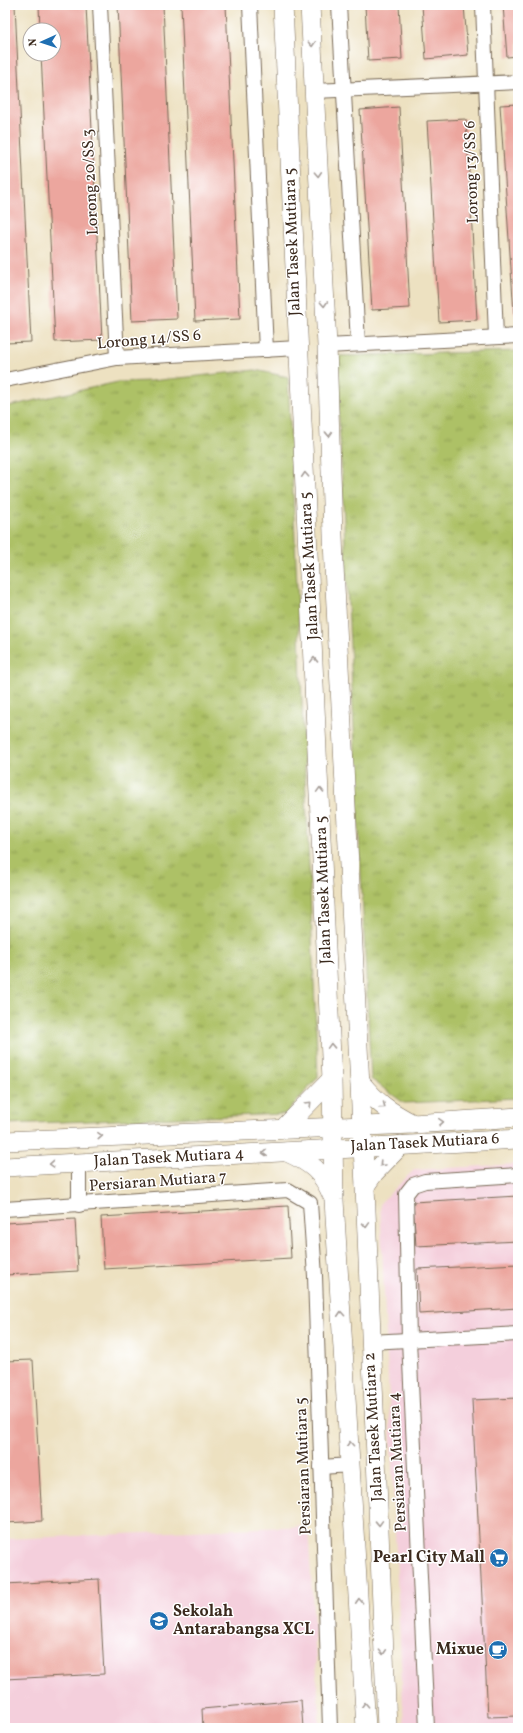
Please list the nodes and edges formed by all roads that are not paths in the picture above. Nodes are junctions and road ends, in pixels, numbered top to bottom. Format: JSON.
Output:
{"nodes":[{"id":1,"x":100,"y":5,"type":"edge"},
{"id":2,"x":250,"y":5,"type":"edge"},
{"id":3,"x":284,"y":5,"type":"edge"},
{"id":4,"x":310,"y":5,"type":"edge"},
{"id":5,"x":340,"y":5,"type":"edge"},
{"id":6,"x":483,"y":5,"type":"edge"},
{"id":7,"x":518,"y":82,"type":"edge"},
{"id":8,"x":486,"y":84,"type":"junction"},
{"id":9,"x":339,"y":90,"type":"junction"},
{"id":10,"x":315,"y":91,"type":"junction"},
{"id":11,"x":518,"y":336,"type":"edge"},
{"id":12,"x":496,"y":337,"type":"junction"},
{"id":13,"x":358,"y":343,"type":"junction"},
{"id":14,"x":326,"y":346,"type":"junction"},
{"id":15,"x":298,"y":348,"type":"junction"},
{"id":16,"x":266,"y":350,"type":"junction"},
{"id":17,"x":117,"y":358,"type":"junction"},
{"id":18,"x":5,"y":380,"type":"edge"},
{"id":19,"x":334,"y":566,"type":"junction"},
{"id":20,"x":310,"y":570,"type":"junction"},
{"id":21,"x":332,"y":1079,"type":"junction"},
{"id":22,"x":360,"y":1082,"type":"junction"},
{"id":23,"x":518,"y":1117,"type":"edge"},
{"id":24,"x":412,"y":1124,"type":"junction"},
{"id":25,"x":361,"y":1125,"type":"junction"},
{"id":26,"x":332,"y":1127,"type":"junction"},
{"id":27,"x":284,"y":1128,"type":"junction"},
{"id":28,"x":518,"y":1139,"type":"edge"},
{"id":29,"x":5,"y":1141,"type":"edge"},
{"id":30,"x":401,"y":1145,"type":"junction"},
{"id":31,"x":332,"y":1148,"type":"junction"},
{"id":32,"x":362,"y":1148,"type":"junction"},
{"id":33,"x":287,"y":1152,"type":"junction"},
{"id":34,"x":79,"y":1162,"type":"junction"},
{"id":35,"x":5,"y":1167,"type":"edge"},
{"id":36,"x":518,"y":1175,"type":"edge"},
{"id":37,"x":364,"y":1186,"type":"junction"},
{"id":38,"x":334,"y":1200,"type":"junction"},
{"id":39,"x":310,"y":1203,"type":"joint"},
{"id":40,"x":79,"y":1204,"type":"junction"},
{"id":41,"x":5,"y":1209,"type":"edge"},
{"id":42,"x":518,"y":1334,"type":"edge"},
{"id":43,"x":410,"y":1340,"type":"junction"},
{"id":44,"x":370,"y":1342,"type":"junction"},
{"id":45,"x":351,"y":1465,"type":"junction"},
{"id":46,"x":322,"y":1467,"type":"junction"},
{"id":47,"x":384,"y":1680,"type":"junction"},
{"id":48,"x":364,"y":1682,"type":"junction"},
{"id":49,"x":330,"y":1728,"type":"edge"},
{"id":50,"x":366,"y":1728,"type":"edge"},
{"id":51,"x":387,"y":1728,"type":"edge"},
{"id":52,"x":427,"y":1728,"type":"edge"}],
"edges":[{"from":1,"to":17,"type":"street","name":"Lorong 20/SS 3"},
{"from":2,"to":16,"type":"street","name":"Jalan Tasek Mutiara 5"},
{"from":3,"to":15,"type":"street","name":"Jalan Tasek Mutiara 5"},
{"from":4,"to":10,"type":"street","name":"Jalan Tasek Mutiara 5","one_way":true},
{"from":5,"to":9,"type":"street"},
{"from":6,"to":8,"type":"street","name":"Lorong 13/SS 6"},
{"from":7,"to":8,"type":"street"},
{"from":8,"to":9,"type":"street"},
{"from":8,"to":12,"type":"street","name":"Lorong 13/SS 6"},
{"from":9,"to":10,"type":"street"},
{"from":9,"to":13,"type":"street"},
{"from":10,"to":14,"type":"street","name":"Jalan Tasek Mutiara 5","one_way":true},
{"from":11,"to":12,"type":"street"},
{"from":12,"to":13,"type":"street"},
{"from":13,"to":14,"type":"street"},
{"from":14,"to":19,"type":"street","name":"Jalan Tasek Mutiara 5","one_way":true},
{"from":15,"to":16,"type":"street","name":"Lorong 14/SS 6"},
{"from":20,"to":15,"type":"street","name":"Jalan Tasek Mutiara 5","one_way":true},
{"from":16,"to":17,"type":"street","name":"Lorong 14/SS 6"},
{"from":17,"to":18,"type":"street","name":"Lorong 14/SS 6"},
{"from":19,"to":20,"type":"street"},
{"from":19,"to":22,"type":"street","name":"Jalan Tasek Mutiara 5"},
{"from":21,"to":20,"type":"street","name":"Jalan Tasek Mutiara 5","one_way":true},
{"from":21,"to":26,"type":"street","name":"Jalan Tasek Mutiara 5"},
{"from":27,"to":21,"type":"street","one_way":true},
{"from":22,"to":24,"type":"street","one_way":true},
{"from":22,"to":25,"type":"street","name":"Jalan Tasek Mutiara 5"},
{"from":24,"to":23,"type":"street","name":"Jalan Tasek Mutiara 6","one_way":true},
{"from":24,"to":25,"type":"street","name":"Jalan Tasek Mutiara 6"},
{"from":25,"to":26,"type":"street","name":"Jalan Tasek Mutiara 6"},
{"from":25,"to":32,"type":"street","name":"Jalan Tasek Mutiara 2"},
{"from":26,"to":27,"type":"street","name":"Jalan Tasek Mutiara 4"},
{"from":26,"to":31,"type":"street","name":"Jalan Tasek Mutiara 2"},
{"from":29,"to":27,"type":"street","name":"Jalan Tasek Mutiara 4","one_way":true},
{"from":28,"to":30,"type":"street","name":"Jalan Tasek Mutiara 6"},
{"from":30,"to":32,"type":"street","name":"Jalan Tasek Mutiara 6"},
{"from":30,"to":37,"type":"street","one_way":true},
{"from":31,"to":32,"type":"street","name":"Jalan Tasek Mutiara 6"},
{"from":31,"to":33,"type":"street","name":"Jalan Tasek Mutiara 4"},
{"from":31,"to":38,"type":"street","name":"Jalan Tasek Mutiara 2"},
{"from":32,"to":37,"type":"street","name":"Jalan Tasek Mutiara 2"},
{"from":33,"to":34,"type":"street","name":"Jalan Tasek Mutiara 4","one_way":true},
{"from":33,"to":38,"type":"street"},
{"from":34,"to":35,"type":"street","name":"Jalan Tasek Mutiara 4","one_way":true},
{"from":34,"to":40,"type":"street"},
{"from":36,"to":43,"type":"street","name":"Persiaran Mutiara 4"},
{"from":37,"to":44,"type":"street","name":"Jalan Tasek Mutiara 2","one_way":true},
{"from":45,"to":38,"type":"street","name":"Jalan Tasek Mutiara 2","one_way":true},
{"from":39,"to":40,"type":"street","name":"Persiaran Mutiara 7"},
{"from":39,"to":46,"type":"street","name":"Persiaran Mutiara 5"},
{"from":40,"to":41,"type":"street","name":"Persiaran Mutiara 7"},
{"from":42,"to":43,"type":"street"},
{"from":43,"to":44,"type":"street"},
{"from":43,"to":52,"type":"street","name":"Persiaran Mutiara 4"},
{"from":44,"to":47,"type":"street","name":"Jalan Tasek Mutiara 2","one_way":true},
{"from":45,"to":46,"type":"street"},
{"from":48,"to":45,"type":"street","name":"Jalan Tasek Mutiara 2","one_way":true},
{"from":46,"to":49,"type":"street","name":"Persiaran Mutiara 5"},
{"from":47,"to":48,"type":"street"},
{"from":47,"to":51,"type":"street","name":"Jalan Tasek Mutiara 2"},
{"from":50,"to":48,"type":"street","name":"Jalan Tasek Mutiara 2","one_way":true}]}
